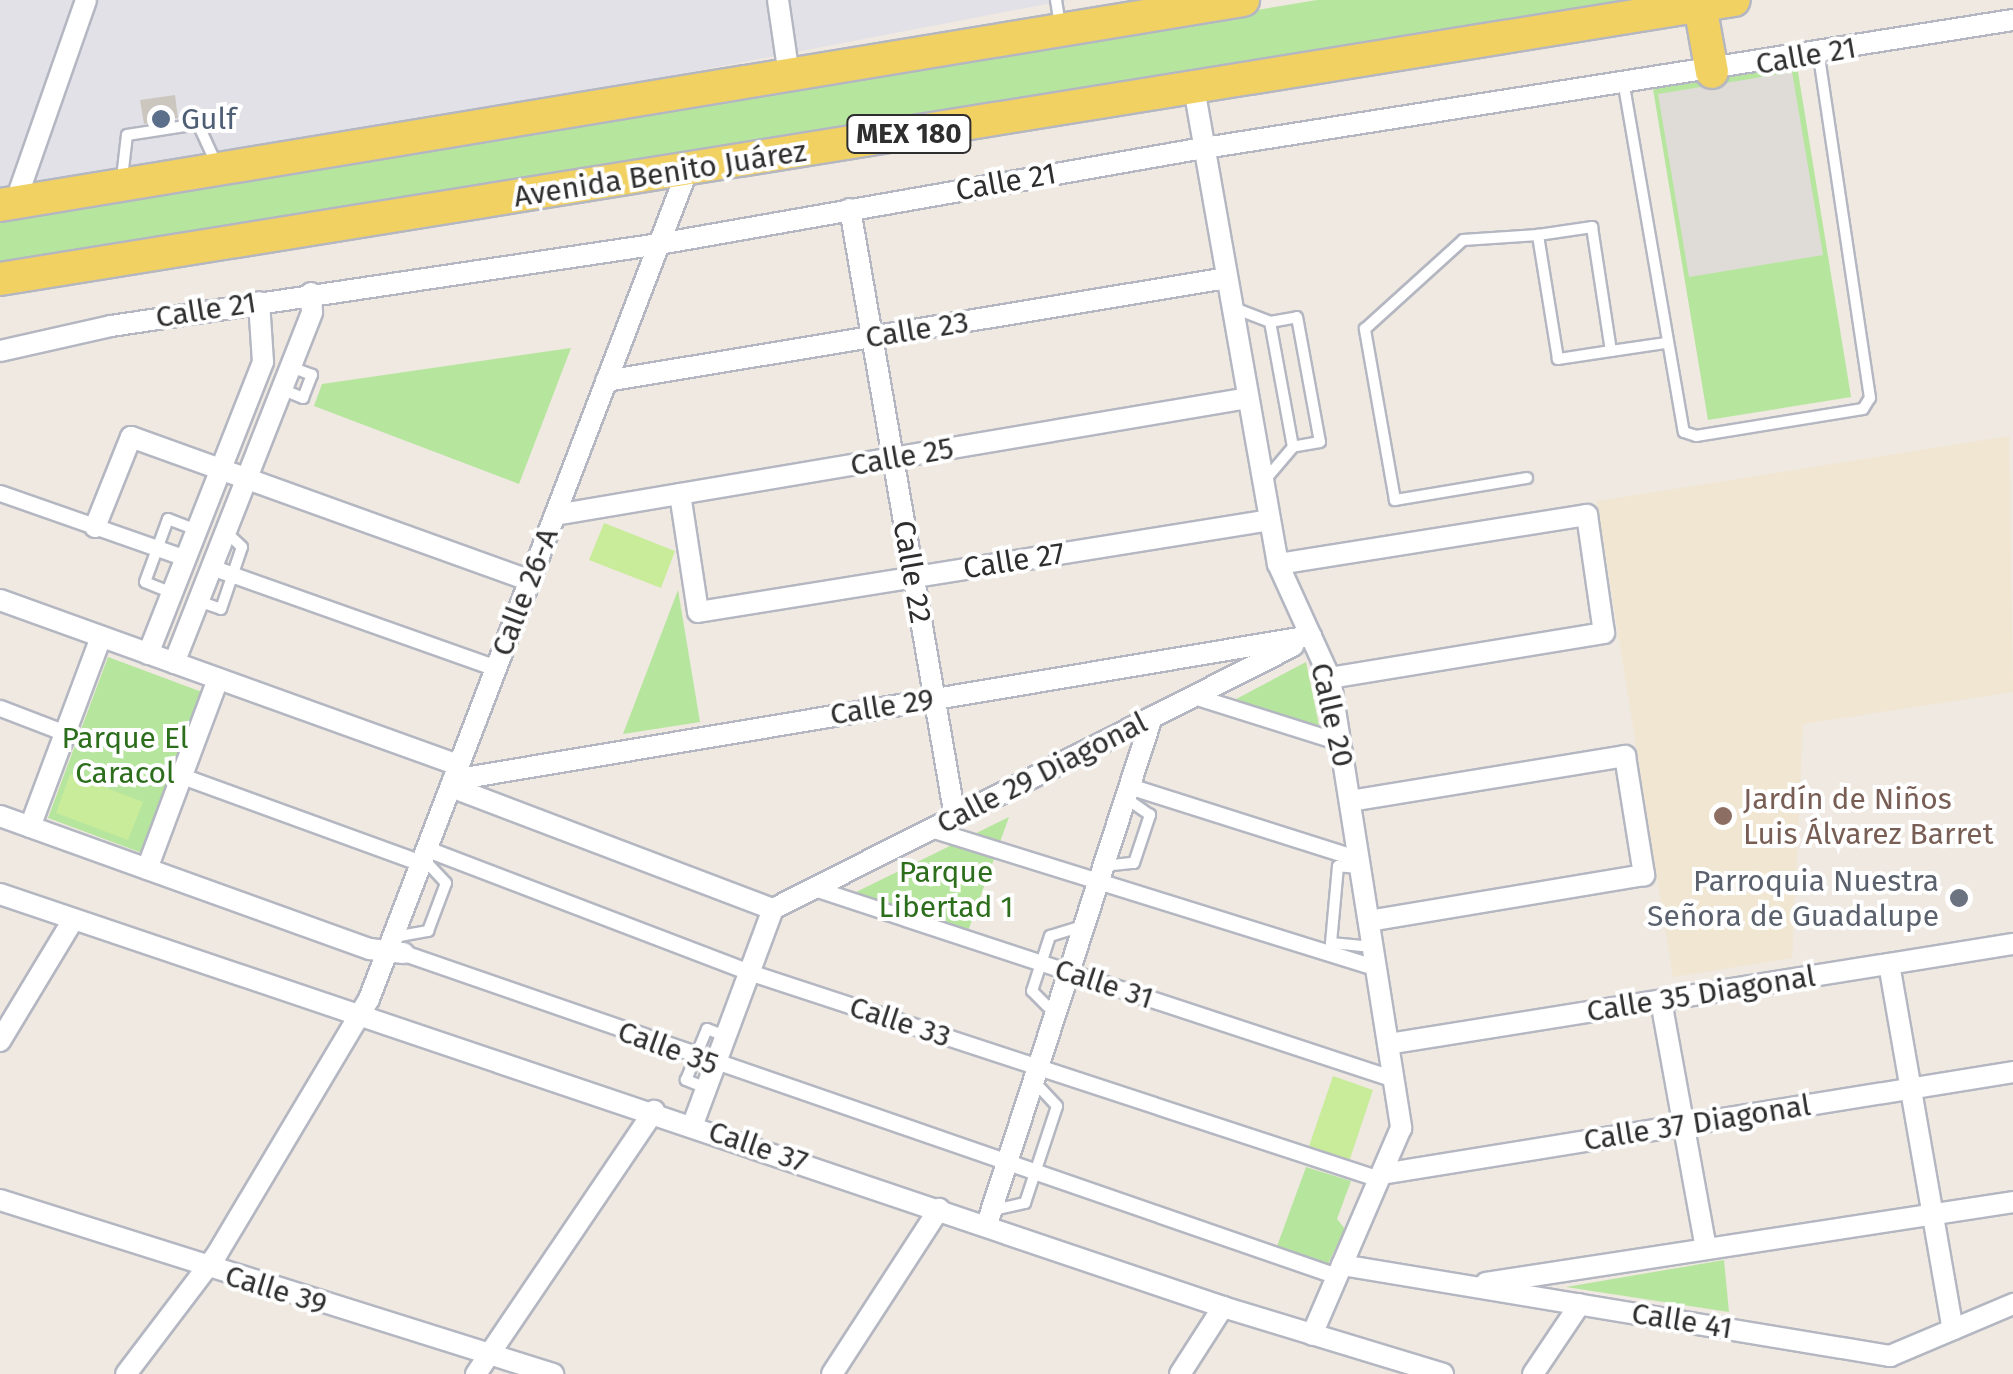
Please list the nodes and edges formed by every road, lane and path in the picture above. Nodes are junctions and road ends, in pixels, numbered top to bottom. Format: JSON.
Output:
{"nodes":[{"id":1,"x":86,"y":0,"type":"edge"},
{"id":2,"x":778,"y":0,"type":"edge"},
{"id":3,"x":1243,"y":0,"type":"edge"},
{"id":4,"x":1734,"y":0,"type":"edge"},
{"id":5,"x":1700,"y":3,"type":"edge"},
{"id":6,"x":1058,"y":15,"type":"edge"},
{"id":7,"x":2013,"y":20,"type":"edge"},
{"id":8,"x":1819,"y":54,"type":"junction"},
{"id":9,"x":1712,"y":72,"type":"junction"},
{"id":10,"x":789,"y":75,"type":"junction"},
{"id":11,"x":1624,"y":86,"type":"junction"},
{"id":12,"x":1194,"y":88,"type":"junction"},
{"id":13,"x":1204,"y":148,"type":"junction"},
{"id":14,"x":218,"y":169,"type":"junction"},
{"id":15,"x":688,"y":169,"type":"junction"},
{"id":16,"x":121,"y":185,"type":"junction"},
{"id":17,"x":5,"y":202,"type":"edge"},
{"id":18,"x":850,"y":209,"type":"junction"},
{"id":19,"x":1538,"y":235,"type":"junction"},
{"id":20,"x":659,"y":244,"type":"junction"},
{"id":21,"x":84,"y":266,"type":"junction"},
{"id":22,"x":0,"y":278,"type":"edge"},
{"id":23,"x":1227,"y":278,"type":"junction"},
{"id":24,"x":311,"y":293,"type":"junction"},
{"id":25,"x":259,"y":302,"type":"junction"},
{"id":26,"x":0,"y":304,"type":"edge"},
{"id":27,"x":1232,"y":308,"type":"junction"},
{"id":28,"x":1270,"y":322,"type":"junction"},
{"id":29,"x":872,"y":338,"type":"junction"},
{"id":30,"x":1666,"y":344,"type":"junction"},
{"id":31,"x":0,"y":351,"type":"edge"},
{"id":32,"x":1612,"y":351,"type":"junction"},
{"id":33,"x":606,"y":382,"type":"junction"},
{"id":34,"x":1248,"y":398,"type":"junction"},
{"id":35,"x":1293,"y":447,"type":"junction"},
{"id":36,"x":893,"y":459,"type":"junction"},
{"id":37,"x":221,"y":469,"type":"junction"},
{"id":38,"x":1528,"y":478,"type":"dead end"},
{"id":39,"x":246,"y":479,"type":"junction"},
{"id":40,"x":1263,"y":483,"type":"junction"},
{"id":41,"x":0,"y":493,"type":"edge"},
{"id":42,"x":680,"y":494,"type":"junction"},
{"id":43,"x":555,"y":515,"type":"junction"},
{"id":44,"x":1270,"y":520,"type":"junction"},
{"id":45,"x":95,"y":527,"type":"junction"},
{"id":46,"x":197,"y":530,"type":"junction"},
{"id":47,"x":226,"y":531,"type":"junction"},
{"id":48,"x":158,"y":548,"type":"junction"},
{"id":49,"x":186,"y":558,"type":"junction"},
{"id":50,"x":1278,"y":564,"type":"junction"},
{"id":51,"x":212,"y":568,"type":"junction"},
{"id":52,"x":233,"y":575,"type":"junction"},
{"id":53,"x":914,"y":578,"type":"junction"},
{"id":54,"x":530,"y":581,"type":"junction"},
{"id":55,"x":172,"y":592,"type":"junction"},
{"id":56,"x":0,"y":600,"type":"edge"},
{"id":57,"x":198,"y":601,"type":"junction"},
{"id":58,"x":1311,"y":636,"type":"junction"},
{"id":59,"x":101,"y":637,"type":"junction"},
{"id":60,"x":148,"y":654,"type":"junction"},
{"id":61,"x":174,"y":663,"type":"junction"},
{"id":62,"x":496,"y":668,"type":"junction"},
{"id":63,"x":1330,"y":678,"type":"junction"},
{"id":64,"x":218,"y":679,"type":"junction"},
{"id":65,"x":1194,"y":696,"type":"junction"},
{"id":66,"x":934,"y":698,"type":"junction"},
{"id":67,"x":0,"y":708,"type":"edge"},
{"id":68,"x":1152,"y":717,"type":"junction"},
{"id":69,"x":65,"y":733,"type":"junction"},
{"id":70,"x":1340,"y":742,"type":"junction"},
{"id":71,"x":182,"y":776,"type":"junction"},
{"id":72,"x":454,"y":777,"type":"junction"},
{"id":73,"x":1127,"y":792,"type":"junction"},
{"id":74,"x":1350,"y":801,"type":"junction"},
{"id":75,"x":0,"y":816,"type":"edge"},
{"id":76,"x":955,"y":817,"type":"junction"},
{"id":77,"x":30,"y":826,"type":"junction"},
{"id":78,"x":932,"y":829,"type":"junction"},
{"id":79,"x":424,"y":857,"type":"junction"},
{"id":80,"x":1360,"y":864,"type":"junction"},
{"id":81,"x":147,"y":869,"type":"junction"},
{"id":82,"x":1101,"y":874,"type":"junction"},
{"id":83,"x":814,"y":888,"type":"junction"},
{"id":84,"x":0,"y":894,"type":"edge"},
{"id":85,"x":773,"y":909,"type":"junction"},
{"id":86,"x":73,"y":920,"type":"junction"},
{"id":87,"x":1368,"y":920,"type":"junction"},
{"id":88,"x":1084,"y":926,"type":"junction"},
{"id":89,"x":2013,"y":944,"type":"edge"},
{"id":90,"x":395,"y":947,"type":"junction"},
{"id":91,"x":1374,"y":958,"type":"junction"},
{"id":92,"x":1041,"y":963,"type":"junction"},
{"id":93,"x":1889,"y":964,"type":"junction"},
{"id":94,"x":749,"y":972,"type":"junction"},
{"id":95,"x":1069,"y":972,"type":"junction"},
{"id":96,"x":1660,"y":1001,"type":"junction"},
{"id":97,"x":360,"y":1014,"type":"junction"},
{"id":98,"x":1055,"y":1015,"type":"junction"},
{"id":99,"x":0,"y":1041,"type":"edge"},
{"id":100,"x":1388,"y":1044,"type":"junction"},
{"id":101,"x":705,"y":1061,"type":"junction"},
{"id":102,"x":2013,"y":1072,"type":"edge"},
{"id":103,"x":1036,"y":1074,"type":"junction"},
{"id":104,"x":1394,"y":1079,"type":"junction"},
{"id":105,"x":1911,"y":1089,"type":"junction"},
{"id":106,"x":654,"y":1111,"type":"junction"},
{"id":107,"x":692,"y":1124,"type":"junction"},
{"id":108,"x":1683,"y":1125,"type":"junction"},
{"id":109,"x":1008,"y":1160,"type":"junction"},
{"id":110,"x":1036,"y":1170,"type":"junction"},
{"id":111,"x":1380,"y":1176,"type":"junction"},
{"id":112,"x":0,"y":1200,"type":"edge"},
{"id":113,"x":2013,"y":1202,"type":"edge"},
{"id":114,"x":939,"y":1209,"type":"junction"},
{"id":115,"x":1933,"y":1215,"type":"junction"},
{"id":116,"x":989,"y":1217,"type":"junction"},
{"id":117,"x":1706,"y":1249,"type":"junction"},
{"id":118,"x":206,"y":1269,"type":"junction"},
{"id":119,"x":1340,"y":1270,"type":"junction"},
{"id":120,"x":1468,"y":1285,"type":"junction"},
{"id":121,"x":1580,"y":1304,"type":"junction"},
{"id":122,"x":2013,"y":1304,"type":"edge"},
{"id":123,"x":1223,"y":1308,"type":"junction"},
{"id":124,"x":1953,"y":1329,"type":"junction"},
{"id":125,"x":1312,"y":1335,"type":"junction"},
{"id":126,"x":490,"y":1354,"type":"junction"},
{"id":127,"x":126,"y":1374,"type":"edge"},
{"id":128,"x":476,"y":1374,"type":"edge"},
{"id":129,"x":553,"y":1374,"type":"edge"},
{"id":130,"x":832,"y":1374,"type":"edge"},
{"id":131,"x":1180,"y":1374,"type":"edge"},
{"id":132,"x":1442,"y":1374,"type":"edge"},
{"id":133,"x":1532,"y":1374,"type":"edge"}],
"edges":[{"from":1,"to":17,"type":"street"},
{"from":2,"to":10,"type":"street"},
{"from":3,"to":6,"type":"main road","number":"MEX 180"},
{"from":4,"to":5,"type":"main road","name":"Avenida Benito Juárez","number":"MEX 180"},
{"from":5,"to":9,"type":"main road"},
{"from":5,"to":12,"type":"main road","name":"Avenida Benito Juárez","number":"MEX 180"},
{"from":6,"to":10,"type":"main road","number":"MEX 180"},
{"from":7,"to":8,"type":"street","name":"Calle 21"},
{"from":8,"to":9,"type":"street","name":"Calle 21"},
{"from":8,"to":30,"type":"lane"},
{"from":9,"to":11,"type":"street","name":"Calle 21"},
{"from":10,"to":14,"type":"main road","number":"MEX 180"},
{"from":11,"to":13,"type":"street","name":"Calle 21"},
{"from":11,"to":30,"type":"lane"},
{"from":12,"to":13,"type":"street","name":"Calle 20"},
{"from":12,"to":15,"type":"main road","name":"Avenida Benito Juárez","number":"MEX 180"},
{"from":13,"to":18,"type":"street","name":"Calle 21"},
{"from":13,"to":23,"type":"street","name":"Calle 20"},
{"from":14,"to":16,"type":"main road","number":"MEX 180"},
{"from":14,"to":16,"type":"lane"},
{"from":15,"to":20,"type":"street","name":"Calle 26-A"},
{"from":15,"to":21,"type":"main road","name":"Avenida Benito Juárez","number":"MEX 180"},
{"from":16,"to":17,"type":"main road","number":"MEX 180"},
{"from":18,"to":20,"type":"street","name":"Calle 21"},
{"from":18,"to":29,"type":"street","name":"Calle 22"},
{"from":19,"to":32,"type":"lane"},
{"from":19,"to":32,"type":"lane"},
{"from":19,"to":38,"type":"lane"},
{"from":20,"to":24,"type":"street","name":"Calle 21"},
{"from":20,"to":33,"type":"street","name":"Calle 26-A"},
{"from":21,"to":22,"type":"main road","name":"Avenida Benito Juárez","number":"MEX 180"},
{"from":21,"to":26,"type":"main road"},
{"from":23,"to":27,"type":"street","name":"Calle 20"},
{"from":23,"to":29,"type":"street","name":"Calle 23"},
{"from":24,"to":25,"type":"street","name":"Calle 21"},
{"from":24,"to":39,"type":"street"},
{"from":25,"to":31,"type":"street","name":"Calle 21"},
{"from":25,"to":37,"type":"street"},
{"from":27,"to":28,"type":"lane"},
{"from":27,"to":34,"type":"street","name":"Calle 20"},
{"from":28,"to":35,"type":"lane"},
{"from":28,"to":35,"type":"lane"},
{"from":29,"to":33,"type":"street","name":"Calle 23"},
{"from":29,"to":36,"type":"street","name":"Calle 22"},
{"from":30,"to":32,"type":"lane"},
{"from":33,"to":43,"type":"street","name":"Calle 26-A"},
{"from":34,"to":36,"type":"street","name":"Calle 25"},
{"from":34,"to":40,"type":"street","name":"Calle 20"},
{"from":35,"to":40,"type":"lane"},
{"from":36,"to":42,"type":"street","name":"Calle 25"},
{"from":36,"to":53,"type":"street","name":"Calle 22"},
{"from":37,"to":39,"type":"street"},
{"from":37,"to":45,"type":"street"},
{"from":37,"to":46,"type":"street"},
{"from":39,"to":47,"type":"street"},
{"from":39,"to":54,"type":"street"},
{"from":40,"to":44,"type":"street","name":"Calle 20"},
{"from":41,"to":45,"type":"street"},
{"from":42,"to":43,"type":"street","name":"Calle 25"},
{"from":42,"to":53,"type":"street","name":"Calle 27"},
{"from":43,"to":54,"type":"street","name":"Calle 26-A"},
{"from":44,"to":50,"type":"street","name":"Calle 20"},
{"from":44,"to":53,"type":"street","name":"Calle 27"},
{"from":45,"to":48,"type":"street"},
{"from":46,"to":48,"type":"lane"},
{"from":46,"to":49,"type":"street"},
{"from":47,"to":51,"type":"street"},
{"from":47,"to":52,"type":"lane"},
{"from":48,"to":49,"type":"street"},
{"from":48,"to":55,"type":"lane"},
{"from":49,"to":55,"type":"street"},
{"from":50,"to":58,"type":"street","name":"Calle 20"},
{"from":50,"to":63,"type":"street"},
{"from":51,"to":52,"type":"street"},
{"from":51,"to":57,"type":"street"},
{"from":52,"to":57,"type":"lane"},
{"from":52,"to":62,"type":"street"},
{"from":53,"to":66,"type":"street","name":"Calle 22"},
{"from":54,"to":62,"type":"street","name":"Calle 26-A"},
{"from":55,"to":60,"type":"street"},
{"from":56,"to":59,"type":"street"},
{"from":57,"to":61,"type":"street"},
{"from":58,"to":63,"type":"street","name":"Calle 20"},
{"from":58,"to":65,"type":"street","name":"Calle 29 Diagonal"},
{"from":58,"to":66,"type":"street","name":"Calle 29"},
{"from":59,"to":60,"type":"street"},
{"from":59,"to":69,"type":"street"},
{"from":60,"to":61,"type":"street"},
{"from":61,"to":64,"type":"street"},
{"from":62,"to":72,"type":"street","name":"Calle 26-A"},
{"from":63,"to":70,"type":"street","name":"Calle 20"},
{"from":64,"to":71,"type":"street"},
{"from":64,"to":72,"type":"street"},
{"from":65,"to":68,"type":"street","name":"Calle 29 Diagonal"},
{"from":65,"to":70,"type":"street"},
{"from":66,"to":72,"type":"street","name":"Calle 29"},
{"from":66,"to":76,"type":"street","name":"Calle 22"},
{"from":67,"to":69,"type":"street"},
{"from":68,"to":73,"type":"street"},
{"from":68,"to":76,"type":"street","name":"Calle 29 Diagonal"},
{"from":69,"to":77,"type":"street"},
{"from":70,"to":74,"type":"street","name":"Calle 20"},
{"from":71,"to":79,"type":"street","name":"Calle 33"},
{"from":71,"to":81,"type":"street"},
{"from":72,"to":79,"type":"street","name":"Calle 26-A"},
{"from":72,"to":85,"type":"street"},
{"from":73,"to":80,"type":"street"},
{"from":73,"to":82,"type":"street"},
{"from":74,"to":80,"type":"street","name":"Calle 20"},
{"from":74,"to":87,"type":"street"},
{"from":75,"to":77,"type":"street","name":"Calle 35"},
{"from":76,"to":78,"type":"street","name":"Calle 29 Diagonal"},
{"from":77,"to":81,"type":"street","name":"Calle 35"},
{"from":78,"to":82,"type":"street"},
{"from":78,"to":83,"type":"street","name":"Calle 29 Diagonal"},
{"from":79,"to":90,"type":"street","name":"Calle 26-A"},
{"from":79,"to":90,"type":"lane"},
{"from":79,"to":94,"type":"street","name":"Calle 33"},
{"from":80,"to":87,"type":"street","name":"Calle 20"},
{"from":80,"to":91,"type":"lane"},
{"from":81,"to":90,"type":"street","name":"Calle 35"},
{"from":82,"to":88,"type":"street"},
{"from":82,"to":91,"type":"street"},
{"from":83,"to":85,"type":"street","name":"Calle 29 Diagonal"},
{"from":83,"to":92,"type":"street","name":"Calle 31"},
{"from":84,"to":86,"type":"street","name":"Calle 37"},
{"from":85,"to":94,"type":"street"},
{"from":86,"to":97,"type":"street","name":"Calle 37"},
{"from":86,"to":99,"type":"street"},
{"from":87,"to":91,"type":"street","name":"Calle 20"},
{"from":88,"to":92,"type":"lane"},
{"from":88,"to":95,"type":"street"},
{"from":89,"to":93,"type":"street","name":"Calle 35 Diagonal"},
{"from":90,"to":97,"type":"street","name":"Calle 26-A"},
{"from":90,"to":101,"type":"street","name":"Calle 35"},
{"from":91,"to":100,"type":"street","name":"Calle 20"},
{"from":92,"to":95,"type":"street","name":"Calle 31"},
{"from":92,"to":98,"type":"lane"},
{"from":93,"to":96,"type":"street","name":"Calle 35 Diagonal"},
{"from":93,"to":105,"type":"street"},
{"from":94,"to":101,"type":"street"},
{"from":94,"to":103,"type":"street","name":"Calle 33"},
{"from":95,"to":98,"type":"street"},
{"from":95,"to":104,"type":"street","name":"Calle 31"},
{"from":96,"to":100,"type":"street","name":"Calle 35 Diagonal"},
{"from":96,"to":108,"type":"street"},
{"from":97,"to":106,"type":"street","name":"Calle 37"},
{"from":97,"to":118,"type":"street","name":"Calle 26-A"},
{"from":98,"to":103,"type":"street"},
{"from":100,"to":104,"type":"street","name":"Calle 20"},
{"from":101,"to":107,"type":"street"},
{"from":101,"to":109,"type":"street","name":"Calle 35"},
{"from":102,"to":105,"type":"street","name":"Calle 37 Diagonal"},
{"from":103,"to":109,"type":"street"},
{"from":103,"to":110,"type":"lane"},
{"from":103,"to":111,"type":"street","name":"Calle 33"},
{"from":104,"to":111,"type":"street","name":"Calle 20"},
{"from":105,"to":108,"type":"street","name":"Calle 37 Diagonal"},
{"from":105,"to":115,"type":"street"},
{"from":106,"to":107,"type":"street","name":"Calle 37"},
{"from":106,"to":126,"type":"street"},
{"from":107,"to":114,"type":"street","name":"Calle 37"},
{"from":108,"to":111,"type":"street","name":"Calle 37 Diagonal"},
{"from":108,"to":117,"type":"street"},
{"from":109,"to":110,"type":"street","name":"Calle 35"},
{"from":109,"to":116,"type":"street"},
{"from":110,"to":116,"type":"lane"},
{"from":110,"to":119,"type":"street","name":"Calle 35"},
{"from":111,"to":119,"type":"street","name":"Calle 20"},
{"from":112,"to":118,"type":"street","name":"Calle 39"},
{"from":113,"to":115,"type":"street"},
{"from":114,"to":116,"type":"street","name":"Calle 37"},
{"from":114,"to":130,"type":"street"},
{"from":115,"to":117,"type":"street"},
{"from":115,"to":124,"type":"street"},
{"from":116,"to":123,"type":"street","name":"Calle 37"},
{"from":117,"to":120,"type":"street"},
{"from":118,"to":126,"type":"street","name":"Calle 39"},
{"from":118,"to":127,"type":"street","name":"Calle 26-A"},
{"from":119,"to":120,"type":"street","name":"Calle 41"},
{"from":119,"to":125,"type":"street","name":"Calle 20"},
{"from":120,"to":121,"type":"street","name":"Calle 41"},
{"from":121,"to":124,"type":"street","name":"Calle 41"},
{"from":121,"to":133,"type":"street"},
{"from":122,"to":124,"type":"street","name":"Calle 41"},
{"from":123,"to":125,"type":"street","name":"Calle 37"},
{"from":123,"to":131,"type":"street"},
{"from":125,"to":132,"type":"street","name":"Calle 37"},
{"from":126,"to":128,"type":"street"},
{"from":126,"to":129,"type":"street","name":"Calle 39"}]}
